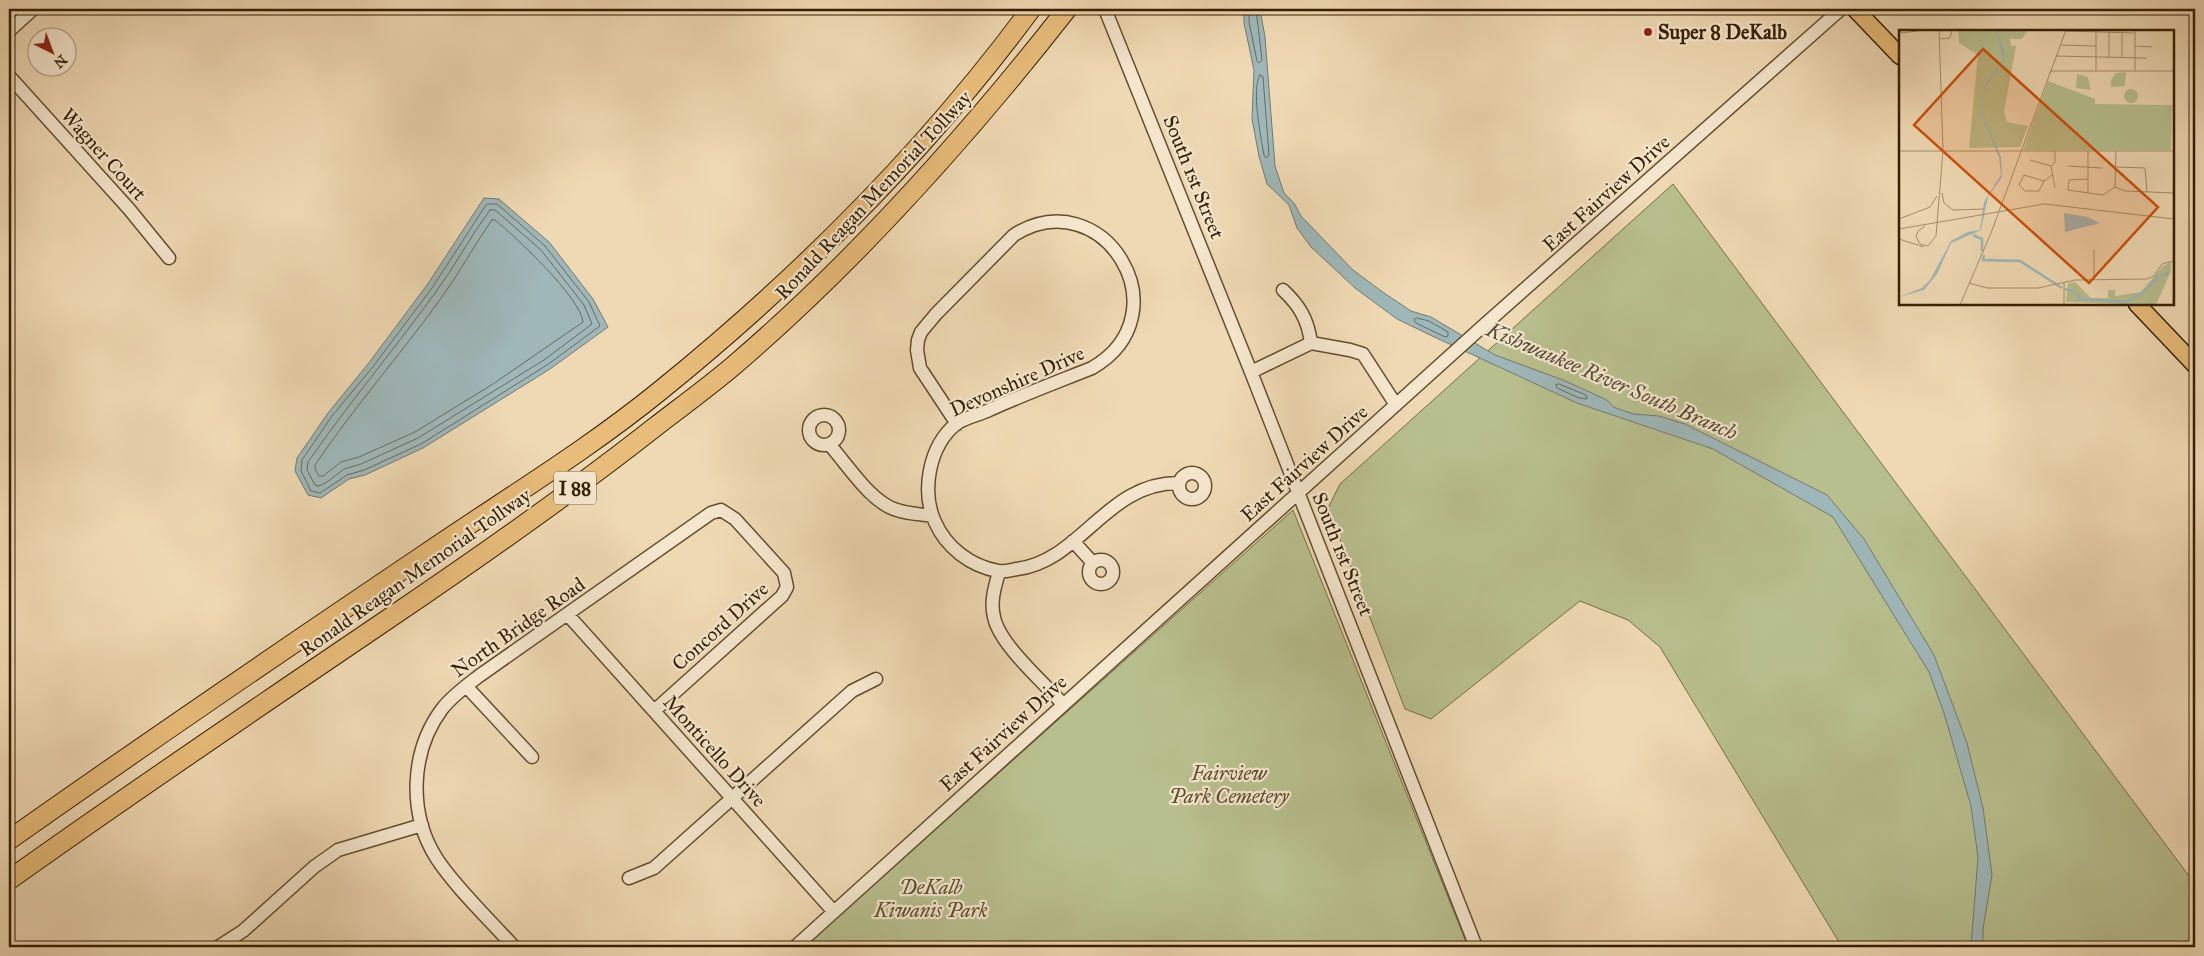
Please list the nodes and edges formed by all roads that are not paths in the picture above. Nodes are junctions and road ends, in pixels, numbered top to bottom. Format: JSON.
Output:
{"nodes":[{"id":1,"x":34,"y":9,"type":"edge"},
{"id":2,"x":1031,"y":9,"type":"edge"},
{"id":3,"x":1066,"y":9,"type":"edge"},
{"id":4,"x":1106,"y":9,"type":"edge"},
{"id":5,"x":1841,"y":9,"type":"edge"},
{"id":6,"x":1855,"y":9,"type":"edge"},
{"id":7,"x":9,"y":31,"type":"edge"},
{"id":8,"x":1899,"y":55,"type":"edge"},
{"id":9,"x":9,"y":76,"type":"edge"},
{"id":10,"x":169,"y":258,"type":"dead end"},
{"id":11,"x":1283,"y":290,"type":"dead end"},
{"id":12,"x":2138,"y":305,"type":"edge"},
{"id":13,"x":1311,"y":343,"type":"junction"},
{"id":14,"x":2195,"y":364,"type":"edge"},
{"id":15,"x":1252,"y":372,"type":"junction"},
{"id":16,"x":1396,"y":405,"type":"junction"},
{"id":17,"x":956,"y":424,"type":"junction"},
{"id":18,"x":829,"y":444,"type":"dead end"},
{"id":19,"x":1180,"y":483,"type":"dead end"},
{"id":20,"x":1298,"y":494,"type":"junction"},
{"id":21,"x":932,"y":516,"type":"junction"},
{"id":22,"x":1073,"y":541,"type":"junction"},
{"id":23,"x":1093,"y":563,"type":"dead end"},
{"id":24,"x":999,"y":572,"type":"junction"},
{"id":25,"x":788,"y":587,"type":"joint"},
{"id":26,"x":568,"y":615,"type":"junction"},
{"id":27,"x":876,"y":680,"type":"dead end"},
{"id":28,"x":466,"y":686,"type":"junction"},
{"id":29,"x":1063,"y":704,"type":"junction"},
{"id":30,"x":654,"y":711,"type":"junction"},
{"id":31,"x":532,"y":757,"type":"dead end"},
{"id":32,"x":732,"y":798,"type":"junction"},
{"id":33,"x":422,"y":825,"type":"junction"},
{"id":34,"x":9,"y":840,"type":"edge"},
{"id":35,"x":629,"y":878,"type":"dead end"},
{"id":36,"x":9,"y":880,"type":"edge"},
{"id":37,"x":834,"y":912,"type":"junction"},
{"id":38,"x":218,"y":947,"type":"edge"},
{"id":39,"x":514,"y":947,"type":"edge"},
{"id":40,"x":795,"y":947,"type":"edge"},
{"id":41,"x":1476,"y":947,"type":"edge"}],
"edges":[{"from":1,"to":7,"type":"street"},
{"from":2,"to":34,"type":"highway","name":"Ronald Reagan Memorial Tollway","number":"I 88"},
{"from":3,"to":36,"type":"highway","name":"Ronald Reagan Memorial Tollway","number":"I 88"},
{"from":4,"to":15,"type":"street","name":"South 1st Street"},
{"from":5,"to":16,"type":"street","name":"East Fairview Drive"},
{"from":6,"to":8,"type":"main road"},
{"from":9,"to":10,"type":"street","name":"Wagner Court"},
{"from":11,"to":13,"type":"street"},
{"from":12,"to":14,"type":"main road"},
{"from":13,"to":15,"type":"street"},
{"from":13,"to":16,"type":"street"},
{"from":15,"to":20,"type":"street","name":"South 1st Street"},
{"from":16,"to":20,"type":"street","name":"East Fairview Drive"},
{"from":17,"to":17,"type":"street","name":"Devonshire Drive"},
{"from":17,"to":21,"type":"street","name":"Devonshire Drive"},
{"from":18,"to":21,"type":"street"},
{"from":19,"to":22,"type":"street"},
{"from":20,"to":29,"type":"street","name":"East Fairview Drive"},
{"from":20,"to":41,"type":"street","name":"South 1st Street"},
{"from":21,"to":24,"type":"street","name":"Devonshire Drive"},
{"from":22,"to":23,"type":"street"},
{"from":22,"to":24,"type":"street"},
{"from":24,"to":29,"type":"street"},
{"from":25,"to":26,"type":"street","name":"North Bridge Road"},
{"from":25,"to":30,"type":"street","name":"Concord Drive"},
{"from":26,"to":28,"type":"street","name":"North Bridge Road"},
{"from":26,"to":30,"type":"street","name":"Monticello Drive"},
{"from":27,"to":32,"type":"street"},
{"from":28,"to":31,"type":"street"},
{"from":28,"to":33,"type":"street","name":"North Bridge Road"},
{"from":29,"to":37,"type":"street","name":"East Fairview Drive"},
{"from":30,"to":32,"type":"street","name":"Monticello Drive"},
{"from":32,"to":35,"type":"street"},
{"from":32,"to":37,"type":"street","name":"Monticello Drive"},
{"from":33,"to":38,"type":"street"},
{"from":33,"to":39,"type":"street","name":"North Bridge Road"},
{"from":37,"to":40,"type":"street","name":"East Fairview Drive"}]}
